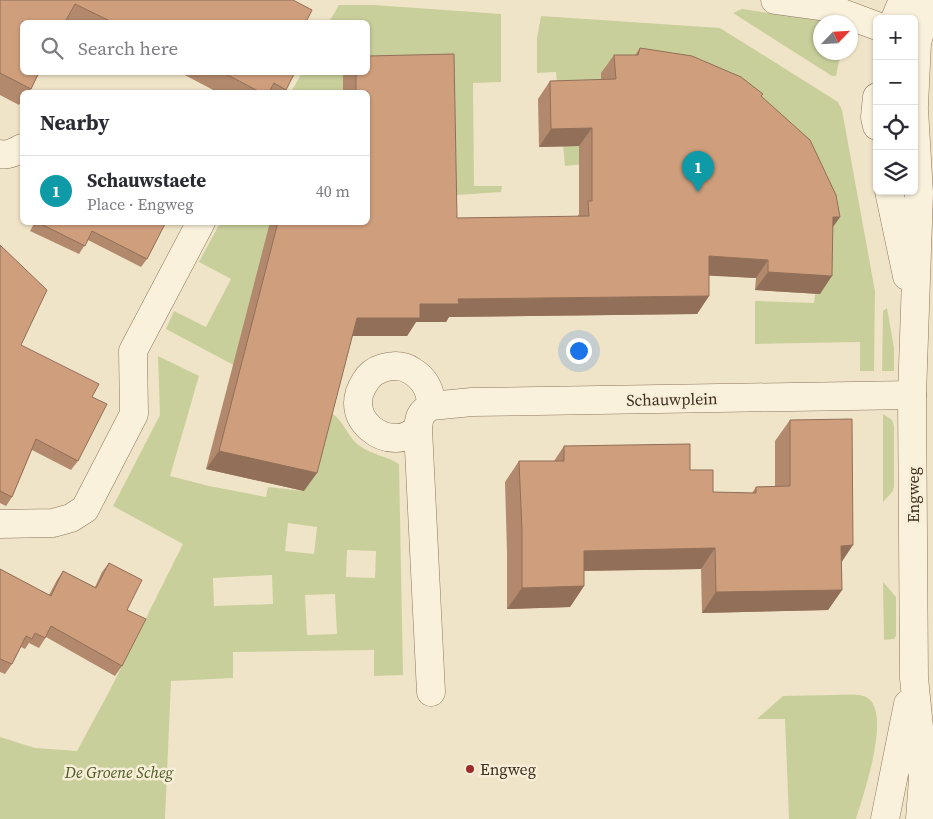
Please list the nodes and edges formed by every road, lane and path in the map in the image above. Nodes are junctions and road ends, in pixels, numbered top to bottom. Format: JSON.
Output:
{"nodes":[{"id":1,"x":775,"y":0,"type":"edge"},
{"id":2,"x":903,"y":0,"type":"edge"},
{"id":3,"x":930,"y":0,"type":"edge"},
{"id":4,"x":897,"y":15,"type":"edge"},
{"id":5,"x":873,"y":25,"type":"edge"},
{"id":6,"x":918,"y":35,"type":"edge"},
{"id":7,"x":915,"y":60,"type":"edge"},
{"id":8,"x":914,"y":105,"type":"edge"},
{"id":9,"x":20,"y":149,"type":"edge"},
{"id":10,"x":916,"y":150,"type":"edge"},
{"id":11,"x":0,"y":154,"type":"edge"},
{"id":12,"x":890,"y":195,"type":"edge"},
{"id":13,"x":199,"y":225,"type":"edge"},
{"id":14,"x":919,"y":275,"type":"edge"},
{"id":15,"x":912,"y":395,"type":"junction"},
{"id":16,"x":431,"y":406,"type":"junction"},
{"id":17,"x":418,"y":430,"type":"junction"},
{"id":18,"x":0,"y":524,"type":"edge"},
{"id":19,"x":914,"y":678,"type":"junction"},
{"id":20,"x":431,"y":692,"type":"dead end"},
{"id":21,"x":885,"y":819,"type":"edge"},
{"id":22,"x":920,"y":819,"type":"edge"}],
"edges":[{"from":1,"to":5,"type":"street"},
{"from":2,"to":4,"type":"street"},
{"from":3,"to":6,"type":"street","name":"Engweg"},
{"from":7,"to":8,"type":"street","name":"Engweg"},
{"from":9,"to":11,"type":"street"},
{"from":10,"to":14,"type":"street","name":"Engweg"},
{"from":12,"to":14,"type":"street","name":"Engweg"},
{"from":13,"to":18,"type":"street"},
{"from":14,"to":15,"type":"street","name":"Engweg"},
{"from":15,"to":16,"type":"street","name":"Schauwplein"},
{"from":15,"to":19,"type":"street","name":"Engweg"},
{"from":16,"to":17,"type":"street"},
{"from":16,"to":17,"type":"street"},
{"from":17,"to":20,"type":"street"},
{"from":19,"to":21,"type":"street","name":"Engweg"},
{"from":19,"to":22,"type":"street","name":"Engweg"}]}
